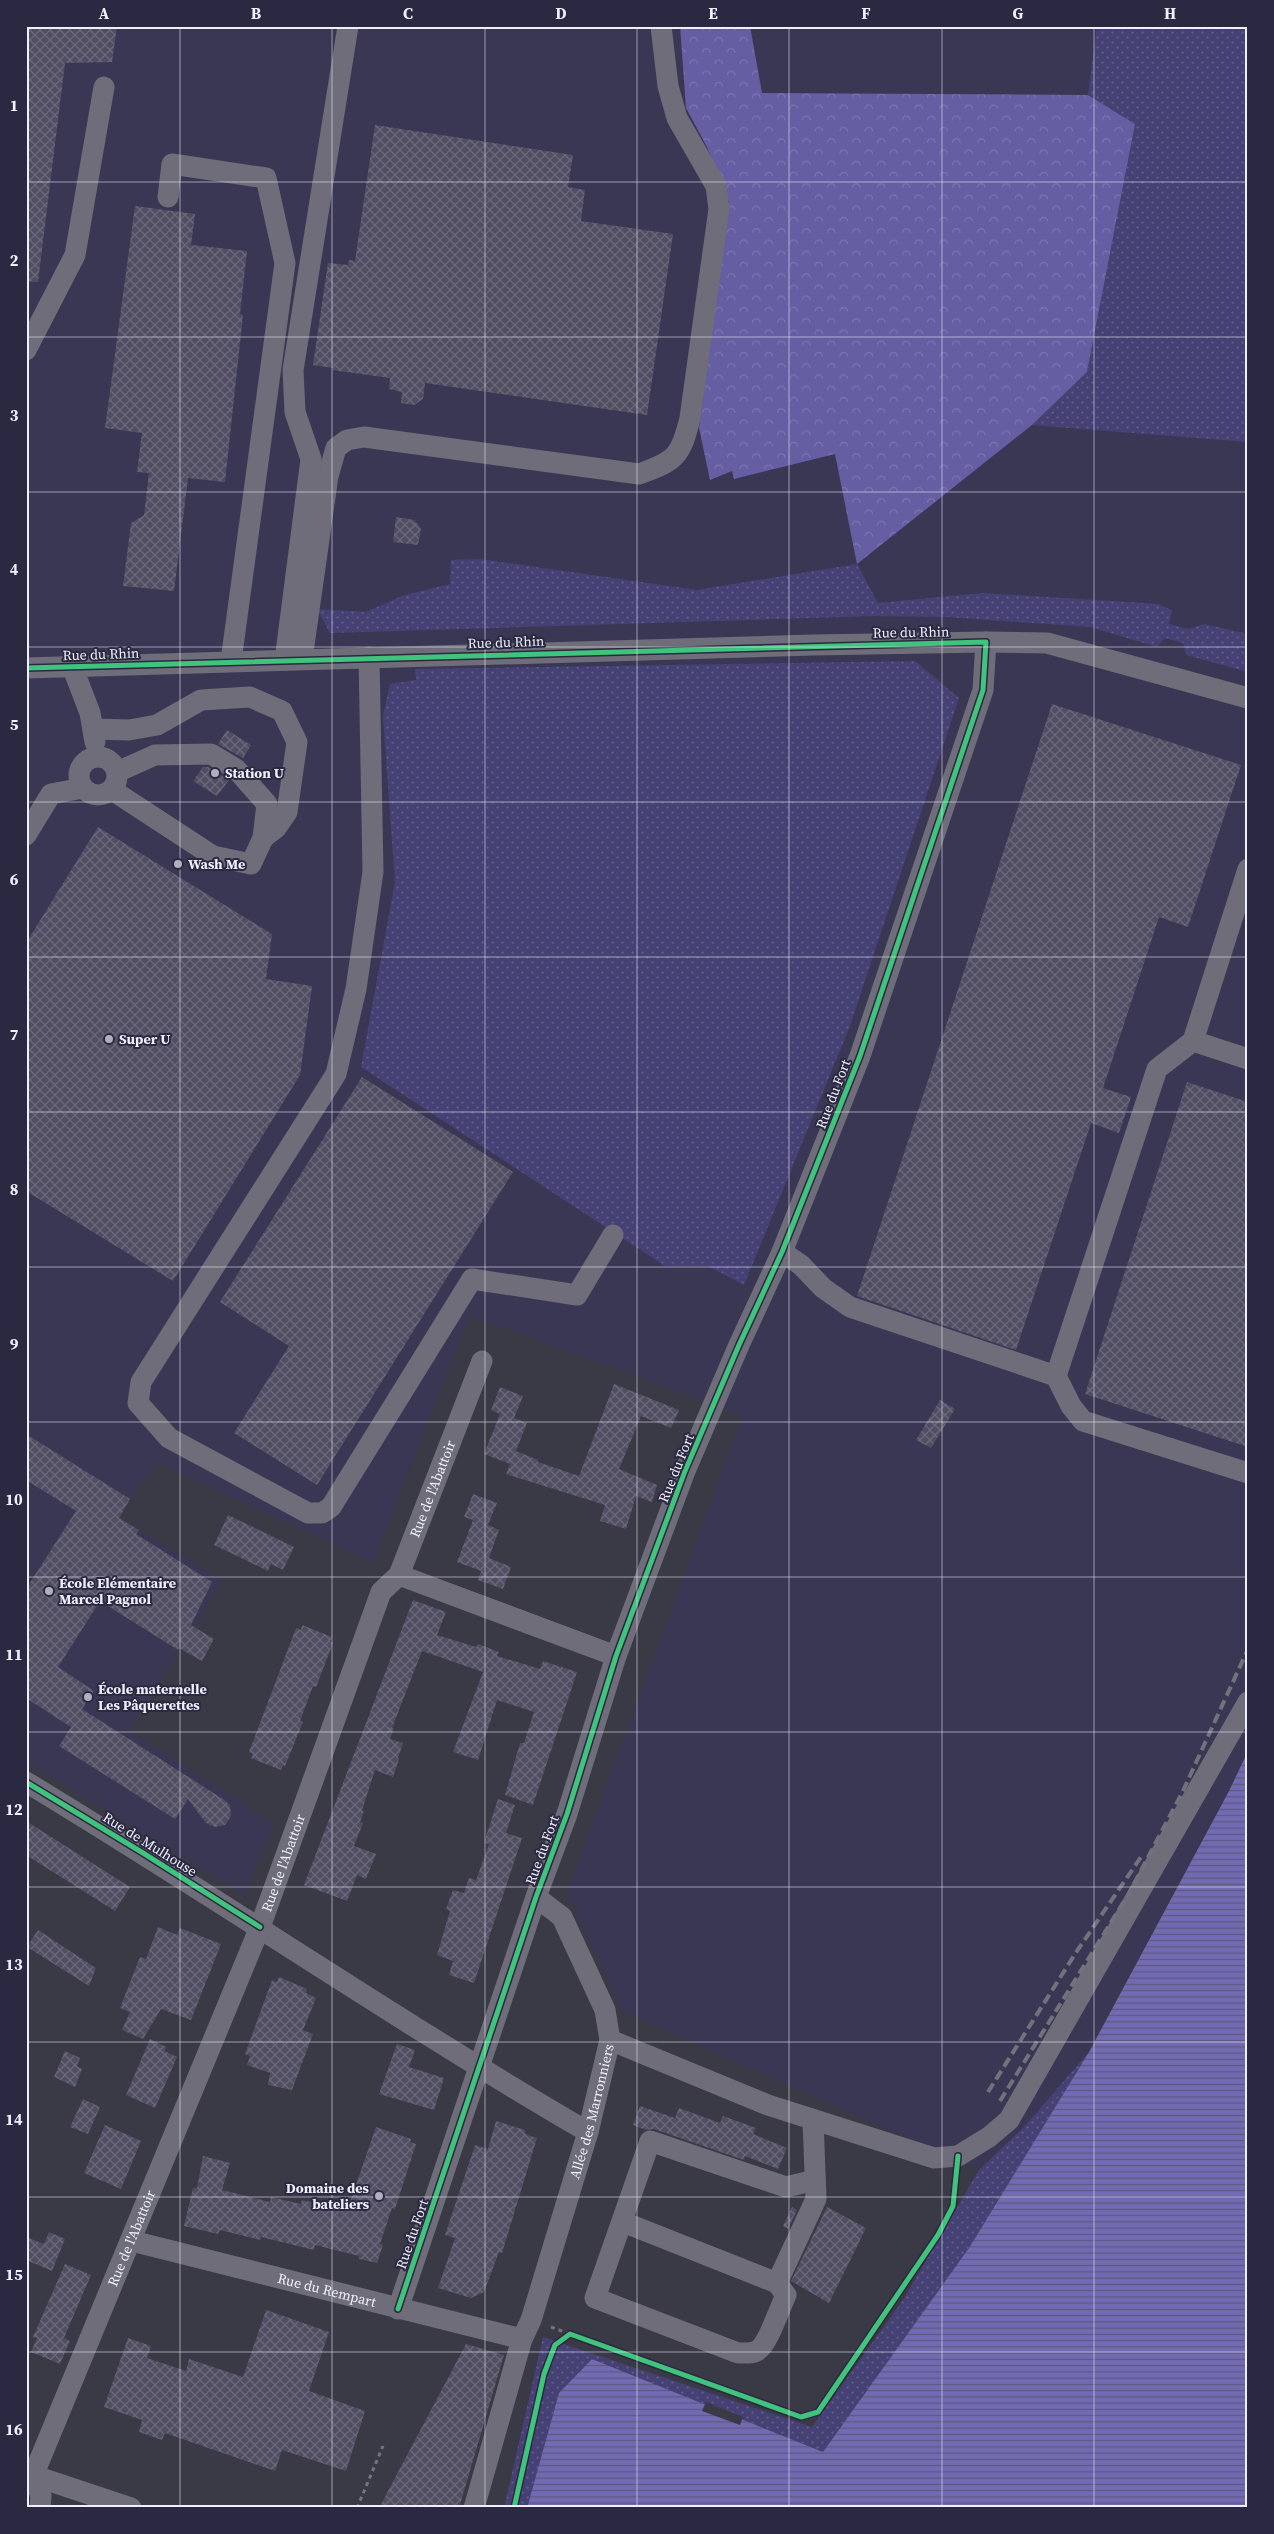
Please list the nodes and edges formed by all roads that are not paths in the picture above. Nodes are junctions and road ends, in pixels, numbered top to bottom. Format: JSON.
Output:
{"nodes":[{"id":1,"x":348,"y":26,"type":"edge"},
{"id":2,"x":662,"y":26,"type":"edge"},
{"id":3,"x":104,"y":87,"type":"dead end"},
{"id":4,"x":168,"y":197,"type":"dead end"},
{"id":5,"x":26,"y":350,"type":"edge"},
{"id":6,"x":986,"y":642,"type":"junction"},
{"id":7,"x":369,"y":657,"type":"junction"},
{"id":8,"x":293,"y":659,"type":"junction"},
{"id":9,"x":231,"y":661,"type":"junction"},
{"id":10,"x":72,"y":666,"type":"junction"},
{"id":11,"x":26,"y":668,"type":"edge"},
{"id":12,"x":1248,"y":698,"type":"edge"},
{"id":13,"x":93,"y":728,"type":"junction"},
{"id":14,"x":98,"y":756,"type":"junction"},
{"id":15,"x":114,"y":781,"type":"junction"},
{"id":16,"x":83,"y":788,"type":"junction"},
{"id":17,"x":26,"y":835,"type":"edge"},
{"id":18,"x":263,"y":838,"type":"junction"},
{"id":19,"x":1248,"y":869,"type":"edge"},
{"id":20,"x":1193,"y":1040,"type":"junction"},
{"id":21,"x":1248,"y":1059,"type":"edge"},
{"id":22,"x":613,"y":1234,"type":"dead end"},
{"id":23,"x":782,"y":1252,"type":"junction"},
{"id":24,"x":482,"y":1361,"type":"dead end"},
{"id":25,"x":1056,"y":1376,"type":"junction"},
{"id":26,"x":1248,"y":1474,"type":"edge"},
{"id":27,"x":399,"y":1575,"type":"junction"},
{"id":28,"x":616,"y":1656,"type":"junction"},
{"id":29,"x":1248,"y":1702,"type":"edge"},
{"id":30,"x":26,"y":1782,"type":"edge"},
{"id":31,"x":536,"y":1897,"type":"junction"},
{"id":32,"x":260,"y":1927,"type":"junction"},
{"id":33,"x":610,"y":2040,"type":"junction"},
{"id":34,"x":480,"y":2069,"type":"junction"},
{"id":35,"x":813,"y":2120,"type":"junction"},
{"id":36,"x":588,"y":2132,"type":"junction"},
{"id":37,"x":815,"y":2180,"type":"junction"},
{"id":38,"x":623,"y":2222,"type":"junction"},
{"id":39,"x":132,"y":2241,"type":"junction"},
{"id":40,"x":777,"y":2283,"type":"junction"},
{"id":41,"x":398,"y":2309,"type":"junction"},
{"id":42,"x":522,"y":2339,"type":"junction"},
{"id":43,"x":29,"y":2476,"type":"edge"},
{"id":44,"x":40,"y":2508,"type":"edge"},
{"id":45,"x":131,"y":2508,"type":"edge"},
{"id":46,"x":474,"y":2508,"type":"edge"}],
"edges":[{"from":1,"to":8,"type":"street"},
{"from":2,"to":8,"type":"street"},
{"from":3,"to":5,"type":"street"},
{"from":4,"to":9,"type":"street"},
{"from":6,"to":7,"type":"street","name":"Rue du Rhin"},
{"from":6,"to":12,"type":"street","name":"Rue du Rhin"},
{"from":6,"to":23,"type":"street","name":"Rue du Fort"},
{"from":7,"to":8,"type":"street","name":"Rue du Rhin"},
{"from":7,"to":22,"type":"street"},
{"from":8,"to":9,"type":"street","name":"Rue du Rhin"},
{"from":9,"to":10,"type":"street","name":"Rue du Rhin"},
{"from":10,"to":11,"type":"street","name":"Rue du Rhin"},
{"from":10,"to":13,"type":"street"},
{"from":13,"to":14,"type":"street"},
{"from":13,"to":18,"type":"street"},
{"from":14,"to":15,"type":"street"},
{"from":14,"to":16,"type":"street"},
{"from":15,"to":16,"type":"street"},
{"from":15,"to":18,"type":"street"},
{"from":15,"to":18,"type":"street"},
{"from":16,"to":17,"type":"street"},
{"from":19,"to":20,"type":"street"},
{"from":20,"to":21,"type":"street"},
{"from":20,"to":25,"type":"street"},
{"from":23,"to":25,"type":"street"},
{"from":23,"to":28,"type":"street","name":"Rue du Fort"},
{"from":24,"to":27,"type":"street","name":"Rue de l'Abattoir"},
{"from":25,"to":26,"type":"street"},
{"from":27,"to":28,"type":"street"},
{"from":27,"to":32,"type":"street","name":"Rue de l'Abattoir"},
{"from":28,"to":31,"type":"street","name":"Rue du Fort"},
{"from":29,"to":35,"type":"street"},
{"from":30,"to":32,"type":"street","name":"Rue de Mulhouse"},
{"from":31,"to":33,"type":"street","name":"Allée des Marronniers"},
{"from":31,"to":34,"type":"street","name":"Rue du Fort"},
{"from":32,"to":34,"type":"street","name":"Rue de Mulhouse"},
{"from":32,"to":39,"type":"street","name":"Rue de l'Abattoir"},
{"from":33,"to":35,"type":"street"},
{"from":33,"to":36,"type":"street","name":"Allée des Marronniers"},
{"from":34,"to":36,"type":"street","name":"Rue de Mulhouse"},
{"from":34,"to":41,"type":"street","name":"Rue du Fort"},
{"from":35,"to":37,"type":"street"},
{"from":36,"to":42,"type":"street","name":"Allée des Marronniers"},
{"from":37,"to":38,"type":"street"},
{"from":37,"to":40,"type":"street"},
{"from":38,"to":40,"type":"street"},
{"from":38,"to":40,"type":"street"},
{"from":39,"to":41,"type":"street","name":"Rue du Rempart"},
{"from":39,"to":43,"type":"street","name":"Rue de l'Abattoir"},
{"from":41,"to":42,"type":"street","name":"Rue du Rempart"},
{"from":42,"to":46,"type":"street","name":"Allée des Marronniers"},
{"from":43,"to":44,"type":"street"},
{"from":43,"to":45,"type":"street"}]}
